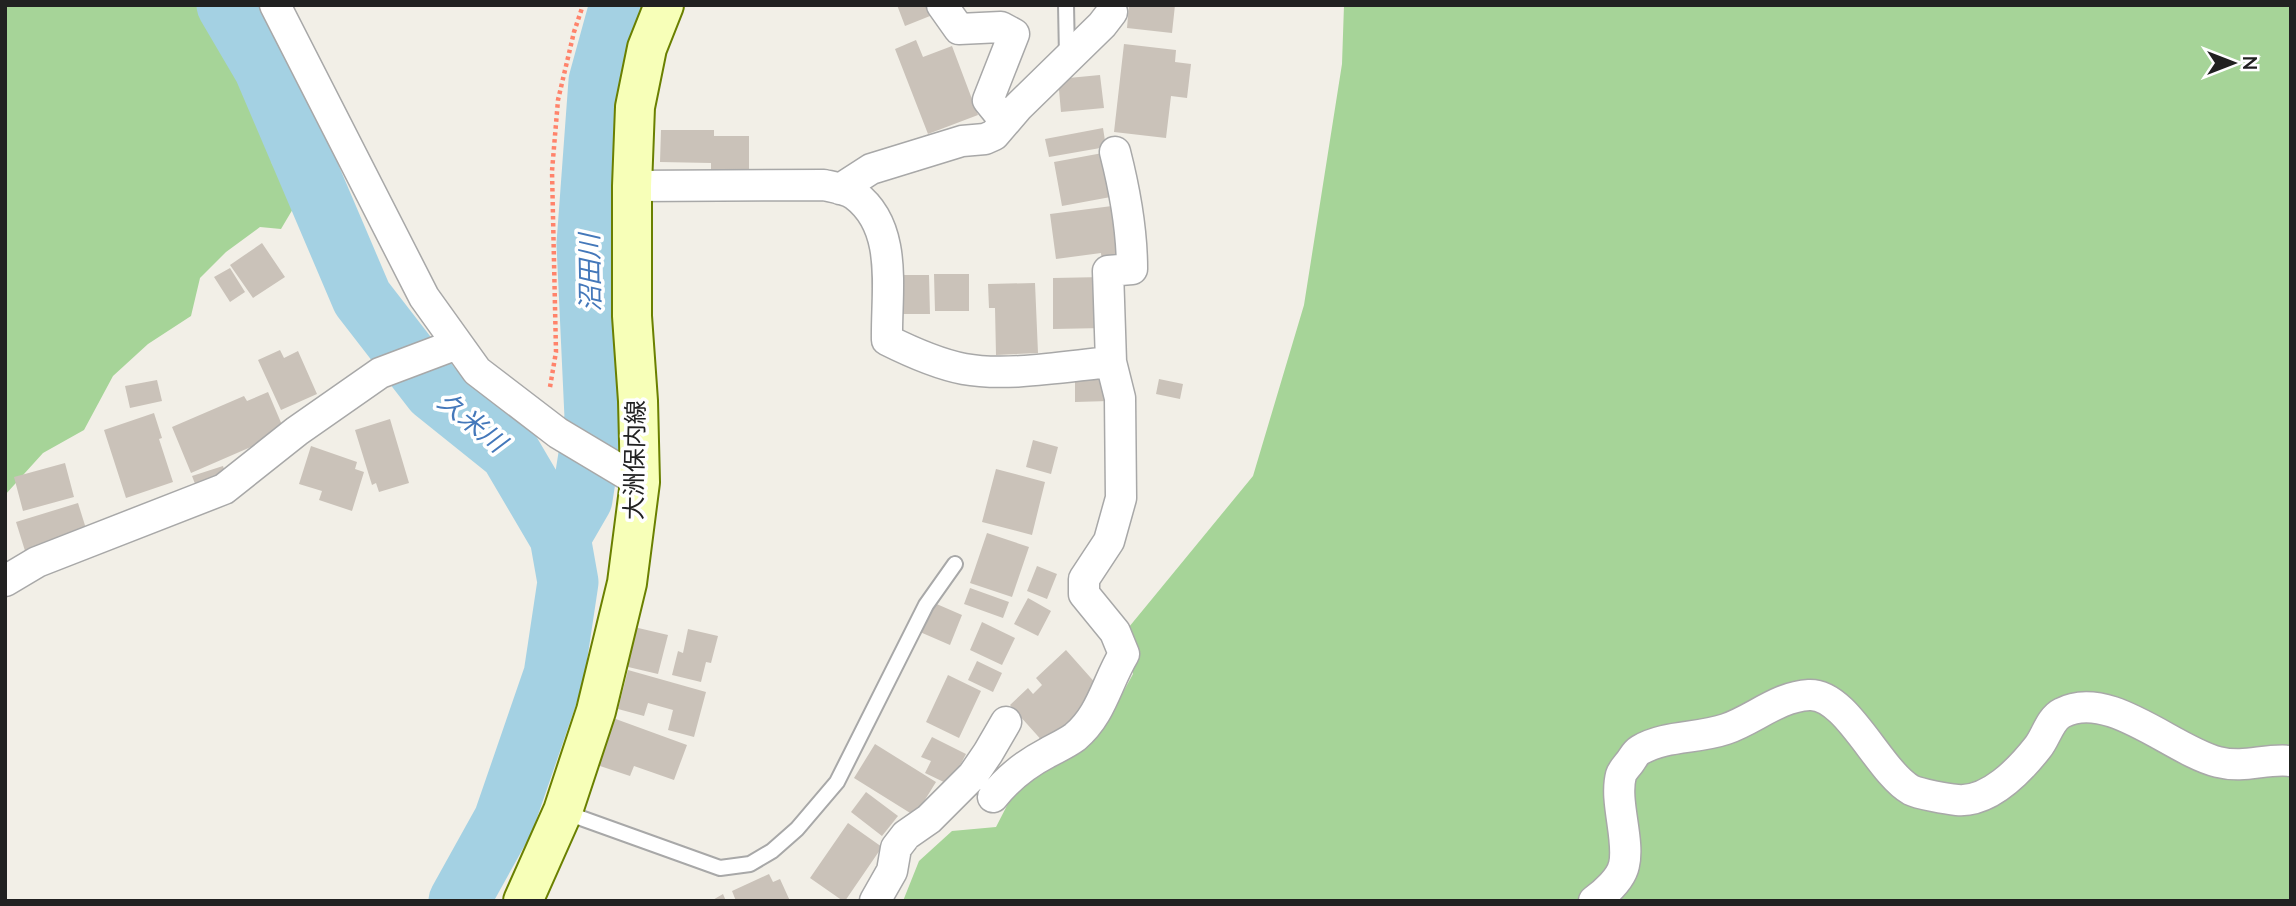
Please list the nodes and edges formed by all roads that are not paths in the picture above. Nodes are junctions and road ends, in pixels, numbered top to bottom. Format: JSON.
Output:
{"nodes":[{"id":1,"x":275,"y":5,"type":"edge"},
{"id":2,"x":664,"y":5,"type":"edge"},
{"id":3,"x":942,"y":5,"type":"edge"},
{"id":4,"x":1066,"y":5,"type":"edge"},
{"id":5,"x":1112,"y":12,"type":"dead end"},
{"id":6,"x":1067,"y":61,"type":"junction"},
{"id":7,"x":1005,"y":121,"type":"junction"},
{"id":8,"x":1115,"y":152,"type":"dead end"},
{"id":9,"x":632,"y":186,"type":"junction"},
{"id":10,"x":840,"y":189,"type":"junction"},
{"id":11,"x":457,"y":344,"type":"junction"},
{"id":12,"x":1111,"y":362,"type":"junction"},
{"id":13,"x":631,"y":478,"type":"junction"},
{"id":14,"x":955,"y":564,"type":"dead end"},
{"id":15,"x":5,"y":581,"type":"edge"},
{"id":16,"x":1006,"y":722,"type":"dead end"},
{"id":17,"x":2291,"y":761,"type":"edge"},
{"id":18,"x":993,"y":797,"type":"dead end"},
{"id":19,"x":563,"y":811,"type":"junction"},
{"id":20,"x":523,"y":901,"type":"edge"},
{"id":21,"x":875,"y":901,"type":"edge"},
{"id":22,"x":1594,"y":901,"type":"edge"}],
"edges":[{"from":1,"to":11,"type":"street"},
{"from":2,"to":9,"type":"main road","name":"大洲保内線"},
{"from":3,"to":7,"type":"street"},
{"from":4,"to":6,"type":"lane"},
{"from":5,"to":6,"type":"street"},
{"from":6,"to":7,"type":"street"},
{"from":7,"to":10,"type":"street"},
{"from":8,"to":12,"type":"street"},
{"from":9,"to":10,"type":"street"},
{"from":9,"to":13,"type":"main road","name":"大洲保内線"},
{"from":10,"to":12,"type":"street"},
{"from":11,"to":13,"type":"street"},
{"from":11,"to":15,"type":"street"},
{"from":12,"to":18,"type":"street"},
{"from":13,"to":19,"type":"main road","name":"大洲保内線"},
{"from":14,"to":19,"type":"lane"},
{"from":16,"to":21,"type":"street"},
{"from":17,"to":22,"type":"street"},
{"from":19,"to":20,"type":"main road","name":"大洲保内線"}]}
